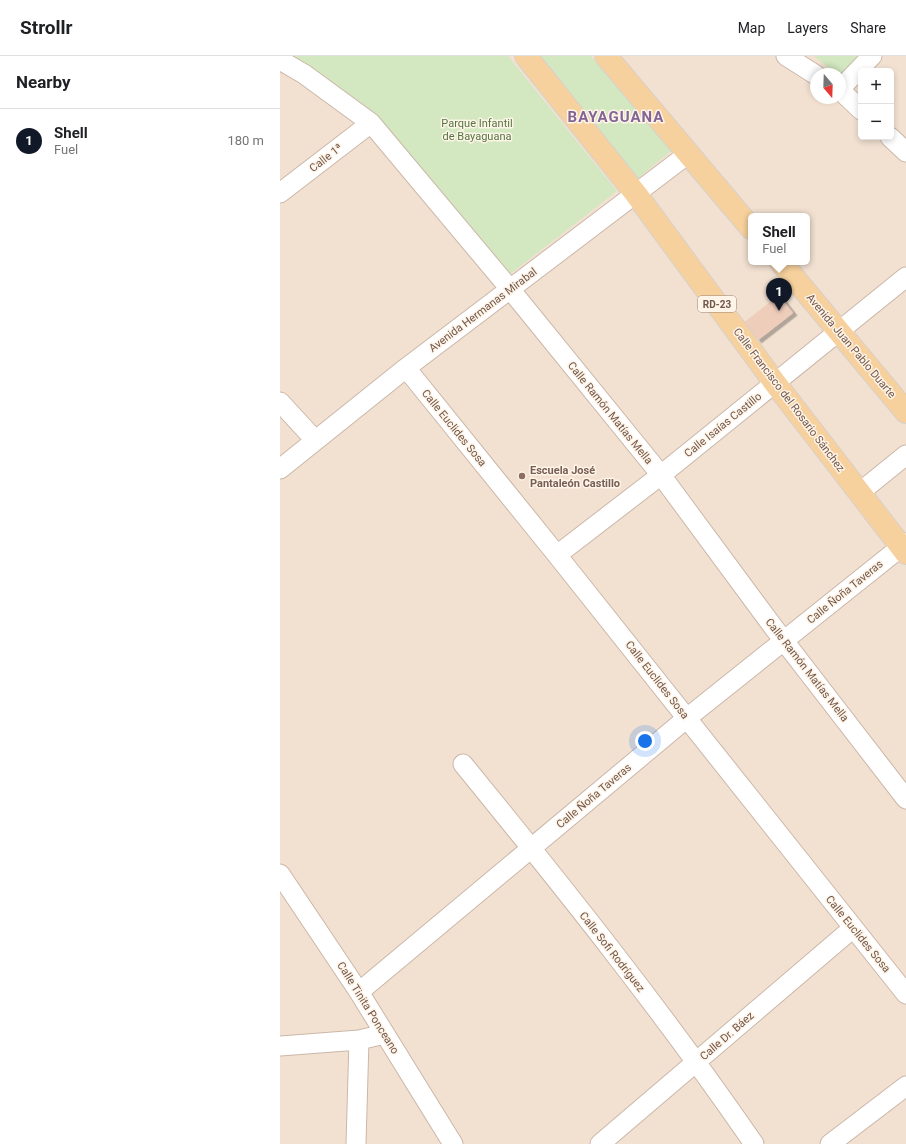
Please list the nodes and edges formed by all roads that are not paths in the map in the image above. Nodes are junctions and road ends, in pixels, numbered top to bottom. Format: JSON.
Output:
{"nodes":[{"id":1,"x":526,"y":56,"type":"edge"},
{"id":2,"x":606,"y":56,"type":"edge"},
{"id":3,"x":786,"y":56,"type":"edge"},
{"id":4,"x":872,"y":56,"type":"edge"},
{"id":5,"x":280,"y":60,"type":"edge"},
{"id":6,"x":810,"y":71,"type":"edge"},
{"id":7,"x":846,"y":83,"type":"edge"},
{"id":8,"x":846,"y":95,"type":"edge"},
{"id":9,"x":858,"y":107,"type":"edge"},
{"id":10,"x":371,"y":123,"type":"junction"},
{"id":11,"x":893,"y":140,"type":"edge"},
{"id":12,"x":906,"y":152,"type":"edge"},
{"id":13,"x":688,"y":154,"type":"junction"},
{"id":14,"x":280,"y":193,"type":"edge"},
{"id":15,"x":636,"y":194,"type":"junction"},
{"id":16,"x":748,"y":224,"type":"edge"},
{"id":17,"x":783,"y":265,"type":"edge"},
{"id":18,"x":906,"y":277,"type":"edge"},
{"id":19,"x":510,"y":289,"type":"junction"},
{"id":20,"x":840,"y":332,"type":"junction"},
{"id":21,"x":406,"y":368,"type":"junction"},
{"id":22,"x":775,"y":383,"type":"junction"},
{"id":23,"x":280,"y":402,"type":"edge"},
{"id":24,"x":906,"y":412,"type":"edge"},
{"id":25,"x":315,"y":440,"type":"junction"},
{"id":26,"x":906,"y":455,"type":"edge"},
{"id":27,"x":280,"y":469,"type":"edge"},
{"id":28,"x":661,"y":475,"type":"junction"},
{"id":29,"x":859,"y":493,"type":"junction"},
{"id":30,"x":904,"y":548,"type":"edge"},
{"id":31,"x":557,"y":555,"type":"junction"},
{"id":32,"x":784,"y":642,"type":"junction"},
{"id":33,"x":687,"y":718,"type":"junction"},
{"id":34,"x":463,"y":764,"type":"dead end"},
{"id":35,"x":906,"y":799,"type":"edge"},
{"id":36,"x":532,"y":848,"type":"junction"},
{"id":37,"x":280,"y":874,"type":"edge"},
{"id":38,"x":853,"y":928,"type":"junction"},
{"id":39,"x":359,"y":992,"type":"junction"},
{"id":40,"x":906,"y":994,"type":"edge"},
{"id":41,"x":385,"y":1034,"type":"junction"},
{"id":42,"x":359,"y":1040,"type":"junction"},
{"id":43,"x":280,"y":1046,"type":"edge"},
{"id":44,"x":697,"y":1061,"type":"junction"},
{"id":45,"x":906,"y":1086,"type":"edge"},
{"id":46,"x":356,"y":1144,"type":"edge"},
{"id":47,"x":453,"y":1144,"type":"edge"},
{"id":48,"x":600,"y":1144,"type":"edge"},
{"id":49,"x":754,"y":1144,"type":"edge"},
{"id":50,"x":830,"y":1144,"type":"edge"}],
"edges":[{"from":1,"to":15,"type":"main road","name":"Calle Francisco del Rosario Sánchez","number":"RD-23"},
{"from":2,"to":13,"type":"main road"},
{"from":3,"to":6,"type":"street"},
{"from":4,"to":7,"type":"street"},
{"from":5,"to":10,"type":"street","name":"Calle Ramón Matías Mella"},
{"from":8,"to":9,"type":"street"},
{"from":10,"to":14,"type":"street","name":"Calle 1ª"},
{"from":10,"to":19,"type":"street","name":"Calle Ramón Matías Mella"},
{"from":11,"to":12,"type":"street"},
{"from":13,"to":15,"type":"street","name":"Avenida Hermanas Mirabal"},
{"from":13,"to":16,"type":"main road"},
{"from":15,"to":19,"type":"street","name":"Avenida Hermanas Mirabal"},
{"from":15,"to":22,"type":"main road","name":"Calle Francisco del Rosario Sánchez","number":"RD-23"},
{"from":17,"to":20,"type":"main road","name":"Avenida Juan Pablo Duarte"},
{"from":18,"to":20,"type":"street","name":"Calle Isaías Castillo"},
{"from":19,"to":21,"type":"street","name":"Avenida Hermanas Mirabal"},
{"from":19,"to":28,"type":"street","name":"Calle Ramón Matías Mella"},
{"from":20,"to":22,"type":"street","name":"Calle Isaías Castillo"},
{"from":20,"to":24,"type":"main road","name":"Avenida Juan Pablo Duarte"},
{"from":21,"to":25,"type":"street","name":"Avenida Hermanas Mirabal"},
{"from":21,"to":31,"type":"street","name":"Calle Euclides Sosa"},
{"from":22,"to":28,"type":"street","name":"Calle Isaías Castillo"},
{"from":22,"to":29,"type":"main road","name":"Calle Francisco del Rosario Sánchez","number":"RD-23"},
{"from":23,"to":25,"type":"street"},
{"from":25,"to":27,"type":"street","name":"Avenida Hermanas Mirabal"},
{"from":26,"to":29,"type":"street"},
{"from":28,"to":31,"type":"street","name":"Calle Isaías Castillo"},
{"from":28,"to":32,"type":"street","name":"Calle Ramón Matías Mella"},
{"from":29,"to":30,"type":"main road","name":"Calle Francisco del Rosario Sánchez","number":"RD-23"},
{"from":30,"to":32,"type":"street","name":"Calle Ñoña Taveras"},
{"from":31,"to":33,"type":"street","name":"Calle Euclides Sosa"},
{"from":32,"to":33,"type":"street","name":"Calle Ñoña Taveras"},
{"from":32,"to":35,"type":"street","name":"Calle Ramón Matías Mella"},
{"from":33,"to":36,"type":"street","name":"Calle Ñoña Taveras"},
{"from":33,"to":38,"type":"street","name":"Calle Euclides Sosa"},
{"from":34,"to":36,"type":"street","name":"Calle Sofi Rodríguez"},
{"from":36,"to":39,"type":"street","name":"Calle Ñoña Taveras"},
{"from":36,"to":44,"type":"street","name":"Calle Sofi Rodríguez"},
{"from":37,"to":39,"type":"street","name":"Calle Tinita Ponceano"},
{"from":38,"to":40,"type":"street","name":"Calle Euclides Sosa"},
{"from":38,"to":44,"type":"street","name":"Calle Dr. Báez"},
{"from":39,"to":41,"type":"street","name":"Calle Tinita Ponceano"},
{"from":41,"to":42,"type":"street"},
{"from":41,"to":47,"type":"street","name":"Calle Tinita Ponceano"},
{"from":42,"to":43,"type":"street"},
{"from":42,"to":46,"type":"street"},
{"from":44,"to":48,"type":"street","name":"Calle Dr. Báez"},
{"from":44,"to":49,"type":"street","name":"Calle Sofi Rodríguez"},
{"from":45,"to":50,"type":"street"}]}
